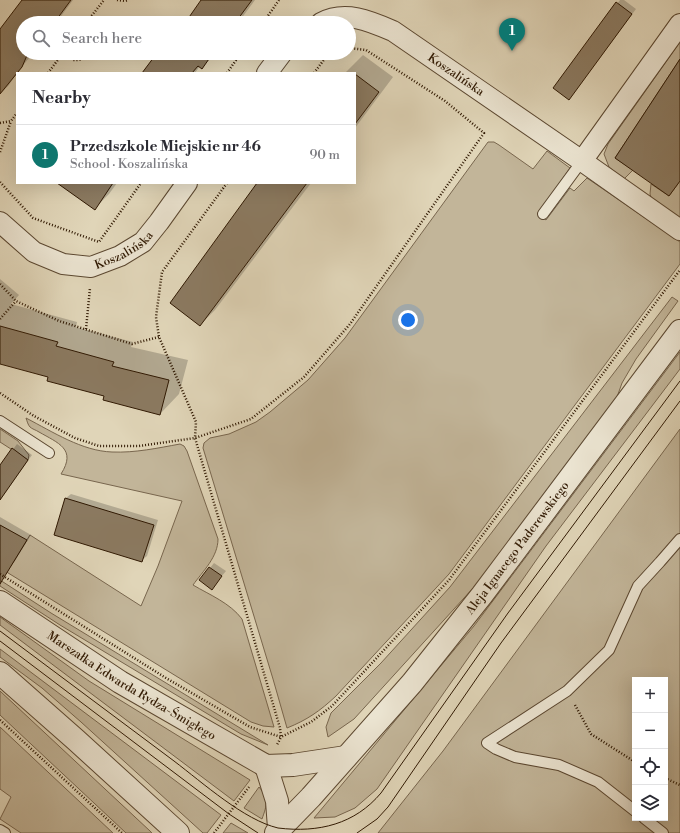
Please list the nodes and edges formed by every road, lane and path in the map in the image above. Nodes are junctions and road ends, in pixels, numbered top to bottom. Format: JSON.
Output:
{"nodes":[{"id":1,"x":104,"y":0,"type":"edge"},
{"id":2,"x":117,"y":0,"type":"edge"},
{"id":3,"x":128,"y":0,"type":"edge"},
{"id":4,"x":279,"y":0,"type":"edge"},
{"id":5,"x":91,"y":16,"type":"edge"},
{"id":6,"x":268,"y":16,"type":"edge"},
{"id":7,"x":356,"y":17,"type":"edge"},
{"id":8,"x":680,"y":24,"type":"edge"},
{"id":9,"x":356,"y":49,"type":"edge"},
{"id":10,"x":58,"y":60,"type":"edge"},
{"id":11,"x":236,"y":60,"type":"edge"},
{"id":12,"x":277,"y":60,"type":"edge"},
{"id":13,"x":324,"y":60,"type":"edge"},
{"id":14,"x":49,"y":72,"type":"edge"},
{"id":15,"x":228,"y":72,"type":"edge"},
{"id":16,"x":268,"y":72,"type":"edge"},
{"id":17,"x":315,"y":72,"type":"edge"},
{"id":18,"x":16,"y":114,"type":"edge"},
{"id":19,"x":11,"y":121,"type":"junction"},
{"id":20,"x":0,"y":123,"type":"edge"},
{"id":21,"x":0,"y":152,"type":"edge"},
{"id":22,"x":582,"y":161,"type":"junction"},
{"id":23,"x":0,"y":182,"type":"edge"},
{"id":24,"x":140,"y":184,"type":"edge"},
{"id":25,"x":186,"y":184,"type":"edge"},
{"id":26,"x":226,"y":184,"type":"edge"},
{"id":27,"x":543,"y":214,"type":"dead end"},
{"id":28,"x":0,"y":222,"type":"edge"},
{"id":29,"x":680,"y":230,"type":"edge"},
{"id":30,"x":680,"y":270,"type":"edge"},
{"id":31,"x":0,"y":284,"type":"edge"},
{"id":32,"x":16,"y":301,"type":"junction"},
{"id":33,"x":0,"y":319,"type":"edge"},
{"id":34,"x":680,"y":331,"type":"edge"},
{"id":35,"x":159,"y":337,"type":"junction"},
{"id":36,"x":0,"y":393,"type":"edge"},
{"id":37,"x":0,"y":421,"type":"edge"},
{"id":38,"x":195,"y":438,"type":"junction"},
{"id":39,"x":49,"y":453,"type":"dead end"},
{"id":40,"x":680,"y":539,"type":"edge"},
{"id":41,"x":0,"y":574,"type":"edge"},
{"id":42,"x":0,"y":602,"type":"edge"},
{"id":43,"x":0,"y":673,"type":"edge"},
{"id":44,"x":567,"y":691,"type":"junction"},
{"id":45,"x":0,"y":720,"type":"edge"},
{"id":46,"x":281,"y":737,"type":"junction"},
{"id":47,"x":346,"y":757,"type":"junction"},
{"id":48,"x":632,"y":760,"type":"edge"},
{"id":49,"x":266,"y":766,"type":"junction"},
{"id":50,"x":668,"y":779,"type":"edge"},
{"id":51,"x":680,"y":785,"type":"edge"},
{"id":52,"x":632,"y":809,"type":"edge"},
{"id":53,"x":648,"y":821,"type":"edge"},
{"id":54,"x":0,"y":830,"type":"edge"},
{"id":55,"x":278,"y":831,"type":"edge"},
{"id":56,"x":175,"y":832,"type":"edge"},
{"id":57,"x":5,"y":833,"type":"edge"},
{"id":58,"x":122,"y":833,"type":"edge"},
{"id":59,"x":214,"y":833,"type":"edge"},
{"id":60,"x":663,"y":833,"type":"edge"}],
"edges":[{"from":1,"to":5,"type":"path"},
{"from":2,"to":3,"type":"path"},
{"from":4,"to":6,"type":"path"},
{"from":7,"to":22,"type":"street","name":"Koszalińska"},
{"from":8,"to":22,"type":"street"},
{"from":9,"to":38,"type":"path"},
{"from":10,"to":14,"type":"path"},
{"from":11,"to":15,"type":"path"},
{"from":12,"to":16,"type":"street"},
{"from":13,"to":17,"type":"path"},
{"from":18,"to":19,"type":"path"},
{"from":19,"to":20,"type":"path"},
{"from":19,"to":21,"type":"path"},
{"from":22,"to":27,"type":"lane"},
{"from":22,"to":29,"type":"street","name":"Koszalińska"},
{"from":23,"to":24,"type":"path"},
{"from":25,"to":28,"type":"street","name":"Koszalińska"},
{"from":26,"to":35,"type":"path"},
{"from":30,"to":46,"type":"path"},
{"from":31,"to":32,"type":"path"},
{"from":32,"to":33,"type":"path"},
{"from":32,"to":35,"type":"path"},
{"from":34,"to":47,"type":"street","name":"Aleja Ignacego Paderewskiego"},
{"from":35,"to":38,"type":"path"},
{"from":36,"to":38,"type":"path"},
{"from":37,"to":39,"type":"lane"},
{"from":38,"to":46,"type":"path"},
{"from":40,"to":44,"type":"lane"},
{"from":41,"to":46,"type":"path"},
{"from":42,"to":49,"type":"street","name":"Marszałka Edwarda Rydza-Śmigłego"},
{"from":43,"to":56,"type":"street"},
{"from":44,"to":48,"type":"path"},
{"from":44,"to":52,"type":"lane"},
{"from":45,"to":58,"type":"path"},
{"from":46,"to":49,"type":"path"},
{"from":47,"to":49,"type":"street"},
{"from":47,"to":55,"type":"street"},
{"from":49,"to":55,"type":"street"},
{"from":49,"to":59,"type":"path"},
{"from":50,"to":51,"type":"path"},
{"from":53,"to":60,"type":"lane"},
{"from":54,"to":57,"type":"lane"}]}
